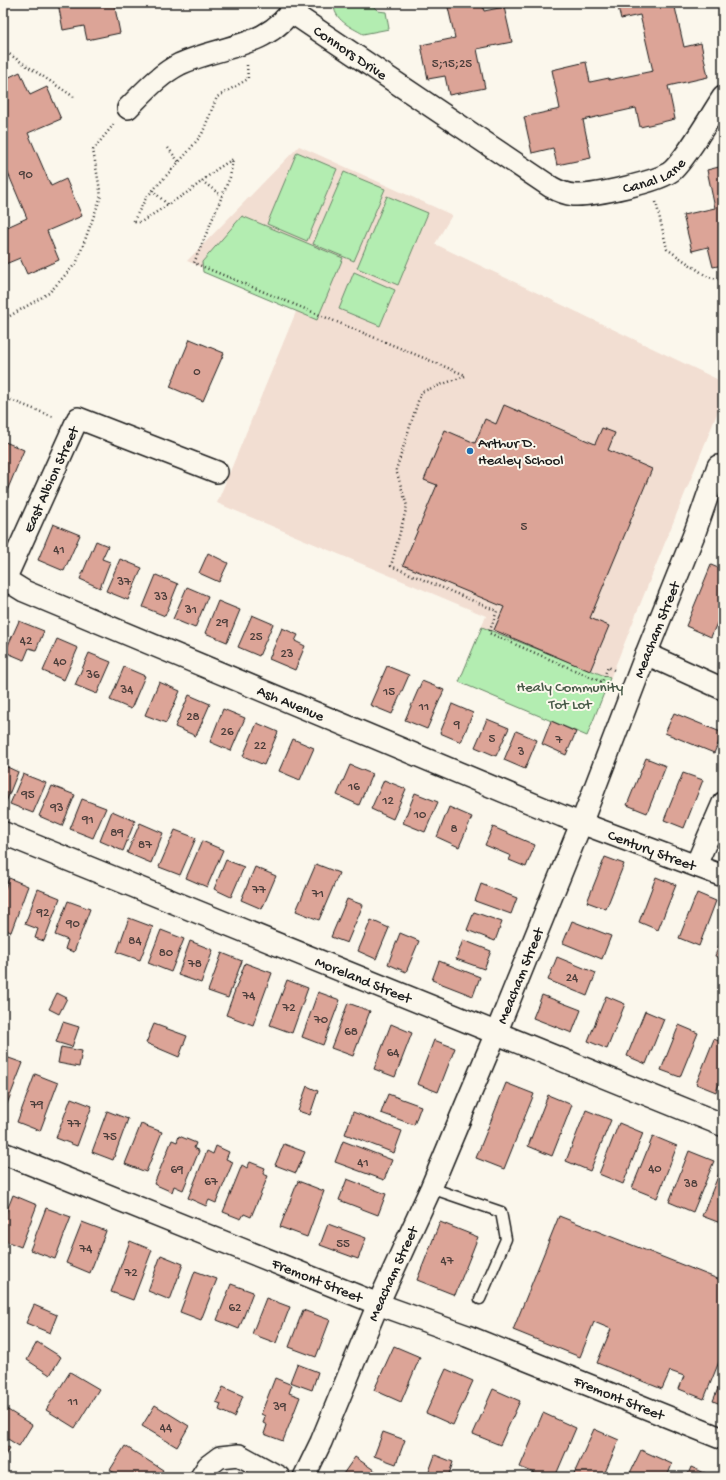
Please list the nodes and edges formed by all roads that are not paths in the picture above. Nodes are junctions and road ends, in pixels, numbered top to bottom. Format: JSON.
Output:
{"nodes":[{"id":1,"x":294,"y":8,"type":"edge"},
{"id":2,"x":723,"y":97,"type":"edge"},
{"id":3,"x":128,"y":108,"type":"road end"},
{"id":4,"x":551,"y":187,"type":"joint"},
{"id":5,"x":718,"y":466,"type":"dead end"},
{"id":6,"x":216,"y":472,"type":"dead end"},
{"id":7,"x":4,"y":580,"type":"edge"},
{"id":8,"x":646,"y":654,"type":"junction"},
{"id":9,"x":723,"y":689,"type":"edge"},
{"id":10,"x":723,"y":804,"type":"edge"},
{"id":11,"x":581,"y":824,"type":"junction"},
{"id":12,"x":3,"y":833,"type":"edge"},
{"id":13,"x":696,"y":865,"type":"junction"},
{"id":14,"x":723,"y":876,"type":"edge"},
{"id":15,"x":495,"y":1034,"type":"junction"},
{"id":16,"x":723,"y":1125,"type":"edge"},
{"id":17,"x":3,"y":1153,"type":"edge"},
{"id":18,"x":430,"y":1188,"type":"junction"},
{"id":19,"x":480,"y":1299,"type":"dead end"},
{"id":20,"x":378,"y":1304,"type":"junction"},
{"id":21,"x":723,"y":1439,"type":"edge"},
{"id":22,"x":201,"y":1477,"type":"edge"},
{"id":23,"x":279,"y":1477,"type":"edge"},
{"id":24,"x":304,"y":1477,"type":"edge"}],
"edges":[{"from":1,"to":3,"type":"street","name":"Connors Drive"},
{"from":1,"to":4,"type":"street","name":"Connors Drive"},
{"from":2,"to":4,"type":"street","name":"Canal Lane"},
{"from":5,"to":8,"type":"street","name":"Meacham Street"},
{"from":6,"to":7,"type":"street","name":"East Albion Street"},
{"from":7,"to":11,"type":"street","name":"Ash Avenue"},
{"from":8,"to":9,"type":"street"},
{"from":8,"to":11,"type":"street","name":"Meacham Street"},
{"from":10,"to":13,"type":"street"},
{"from":11,"to":13,"type":"street","name":"Century Street"},
{"from":11,"to":15,"type":"street","name":"Meacham Street"},
{"from":12,"to":15,"type":"street","name":"Moreland Street"},
{"from":13,"to":14,"type":"street","name":"Century Street"},
{"from":15,"to":16,"type":"street","name":"Moreland Street"},
{"from":15,"to":18,"type":"street","name":"Meacham Street"},
{"from":17,"to":20,"type":"street","name":"Fremont Street"},
{"from":18,"to":19,"type":"lane"},
{"from":18,"to":20,"type":"street","name":"Meacham Street"},
{"from":20,"to":21,"type":"street","name":"Fremont Street"},
{"from":20,"to":24,"type":"street","name":"Meacham Street"},
{"from":22,"to":23,"type":"street"}]}
